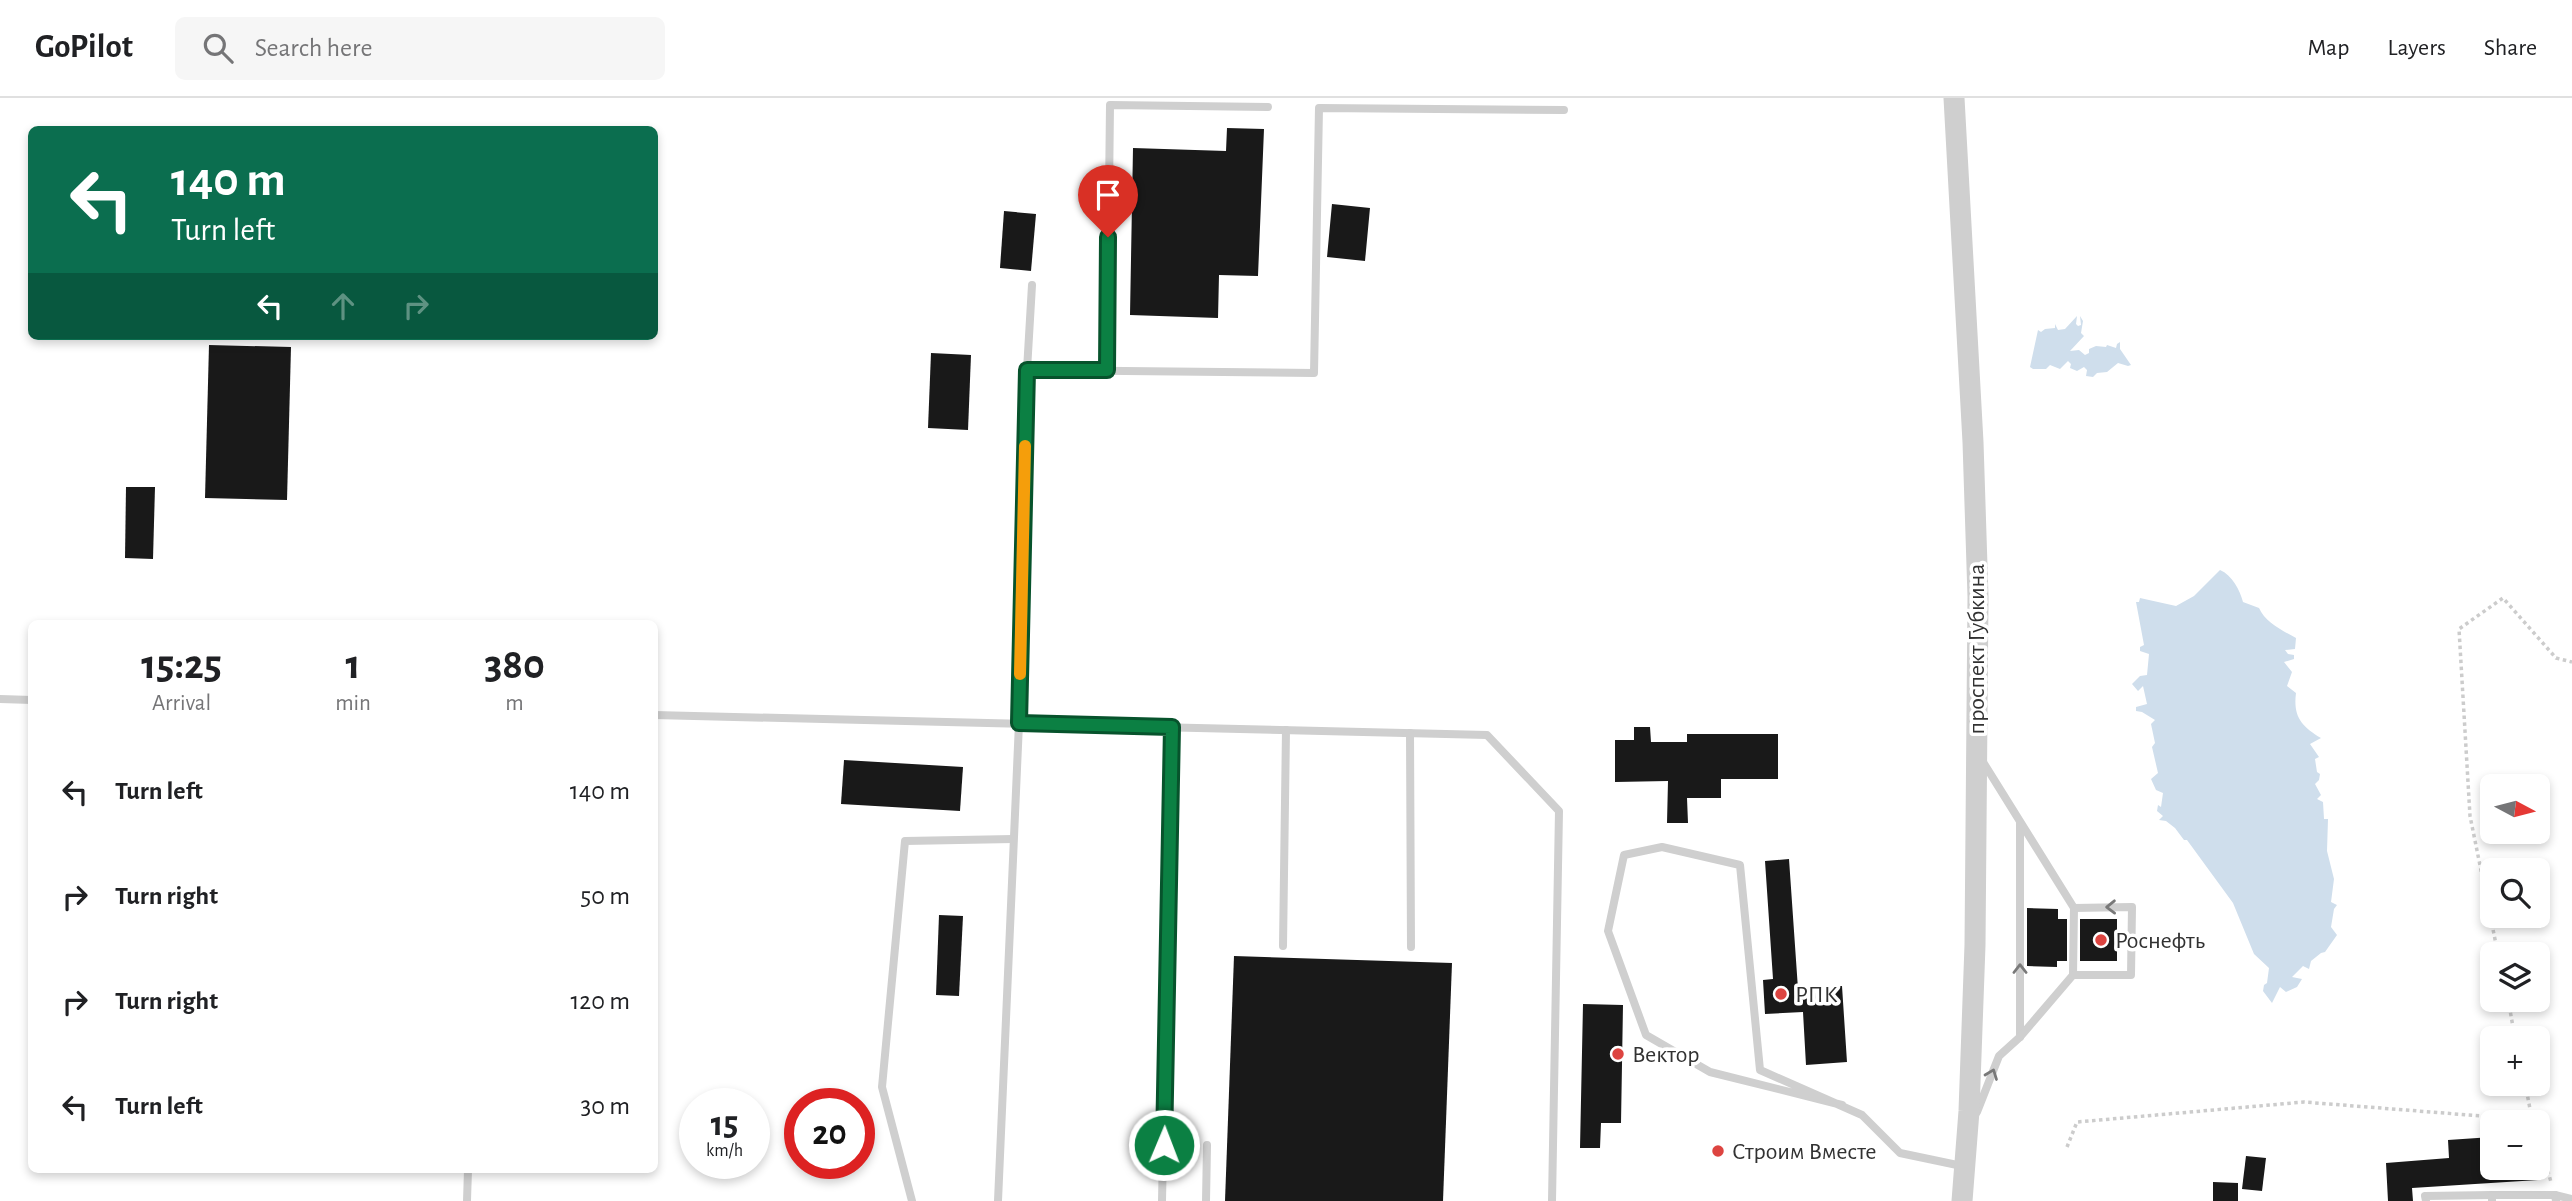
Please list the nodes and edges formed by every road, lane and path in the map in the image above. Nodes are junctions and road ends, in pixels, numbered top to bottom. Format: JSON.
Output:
{"nodes":[{"id":1,"x":1954,"y":98,"type":"edge"},
{"id":2,"x":1268,"y":107,"type":"dead end"},
{"id":3,"x":1564,"y":110,"type":"dead end"},
{"id":4,"x":1032,"y":285,"type":"dead end"},
{"id":5,"x":1027,"y":370,"type":"junction"},
{"id":6,"x":1107,"y":370,"type":"junction"},
{"id":7,"x":2572,"y":662,"type":"edge"},
{"id":8,"x":0,"y":699,"type":"edge"},
{"id":9,"x":28,"y":700,"type":"edge"},
{"id":10,"x":658,"y":715,"type":"edge"},
{"id":11,"x":1019,"y":723,"type":"junction"},
{"id":12,"x":1172,"y":727,"type":"junction"},
{"id":13,"x":1286,"y":730,"type":"junction"},
{"id":14,"x":1410,"y":733,"type":"junction"},
{"id":15,"x":1976,"y":752,"type":"junction"},
{"id":16,"x":2020,"y":823,"type":"junction"},
{"id":17,"x":1013,"y":839,"type":"junction"},
{"id":18,"x":2074,"y":908,"type":"junction"},
{"id":19,"x":2496,"y":942,"type":"edge"},
{"id":20,"x":1283,"y":946,"type":"dead end"},
{"id":21,"x":1410,"y":947,"type":"dead end"},
{"id":22,"x":2073,"y":975,"type":"junction"},
{"id":23,"x":2020,"y":1037,"type":"junction"},
{"id":24,"x":1842,"y":1105,"type":"junction"},
{"id":25,"x":2480,"y":1117,"type":"edge"},
{"id":26,"x":1967,"y":1138,"type":"junction"},
{"id":27,"x":1207,"y":1145,"type":"dead end"},
{"id":28,"x":2067,"y":1147,"type":"dead end"},
{"id":29,"x":1965,"y":1167,"type":"junction"},
{"id":30,"x":468,"y":1173,"type":"edge"},
{"id":31,"x":2550,"y":1178,"type":"edge"},
{"id":32,"x":2492,"y":1198,"type":"edge"},
{"id":33,"x":2556,"y":1198,"type":"edge"},
{"id":34,"x":2572,"y":1199,"type":"edge"},
{"id":35,"x":467,"y":1201,"type":"edge"},
{"id":36,"x":912,"y":1201,"type":"edge"},
{"id":37,"x":998,"y":1201,"type":"edge"},
{"id":38,"x":1162,"y":1201,"type":"edge"},
{"id":39,"x":1206,"y":1201,"type":"edge"},
{"id":40,"x":1552,"y":1201,"type":"edge"},
{"id":41,"x":1962,"y":1201,"type":"edge"},
{"id":42,"x":2426,"y":1201,"type":"edge"}],
"edges":[{"from":1,"to":15,"type":"street","name":"проспект Губкина"},
{"from":2,"to":6,"type":"lane"},
{"from":3,"to":6,"type":"lane"},
{"from":4,"to":5,"type":"lane"},
{"from":5,"to":6,"type":"lane"},
{"from":5,"to":11,"type":"lane"},
{"from":7,"to":19,"type":"path"},
{"from":8,"to":9,"type":"lane"},
{"from":10,"to":11,"type":"lane"},
{"from":11,"to":12,"type":"lane"},
{"from":11,"to":17,"type":"lane"},
{"from":12,"to":13,"type":"lane"},
{"from":12,"to":38,"type":"lane"},
{"from":13,"to":14,"type":"lane"},
{"from":13,"to":20,"type":"lane"},
{"from":14,"to":21,"type":"lane"},
{"from":14,"to":40,"type":"lane"},
{"from":15,"to":16,"type":"lane"},
{"from":15,"to":26,"type":"street","name":"проспект Губкина"},
{"from":16,"to":18,"type":"lane"},
{"from":23,"to":16,"type":"lane","one_way":true},
{"from":17,"to":36,"type":"lane"},
{"from":17,"to":37,"type":"lane"},
{"from":18,"to":22,"type":"lane"},
{"from":22,"to":18,"type":"lane","one_way":true},
{"from":22,"to":23,"type":"lane"},
{"from":26,"to":23,"type":"lane","one_way":true},
{"from":24,"to":24,"type":"lane"},
{"from":24,"to":29,"type":"lane"},
{"from":25,"to":28,"type":"path"},
{"from":26,"to":29,"type":"street","name":"проспект Губкина"},
{"from":27,"to":39,"type":"lane"},
{"from":29,"to":41,"type":"street","name":"проспект Губкина"},
{"from":30,"to":35,"type":"lane"},
{"from":31,"to":33,"type":"path"},
{"from":32,"to":33,"type":"lane"},
{"from":32,"to":42,"type":"lane"},
{"from":33,"to":34,"type":"lane"}]}
